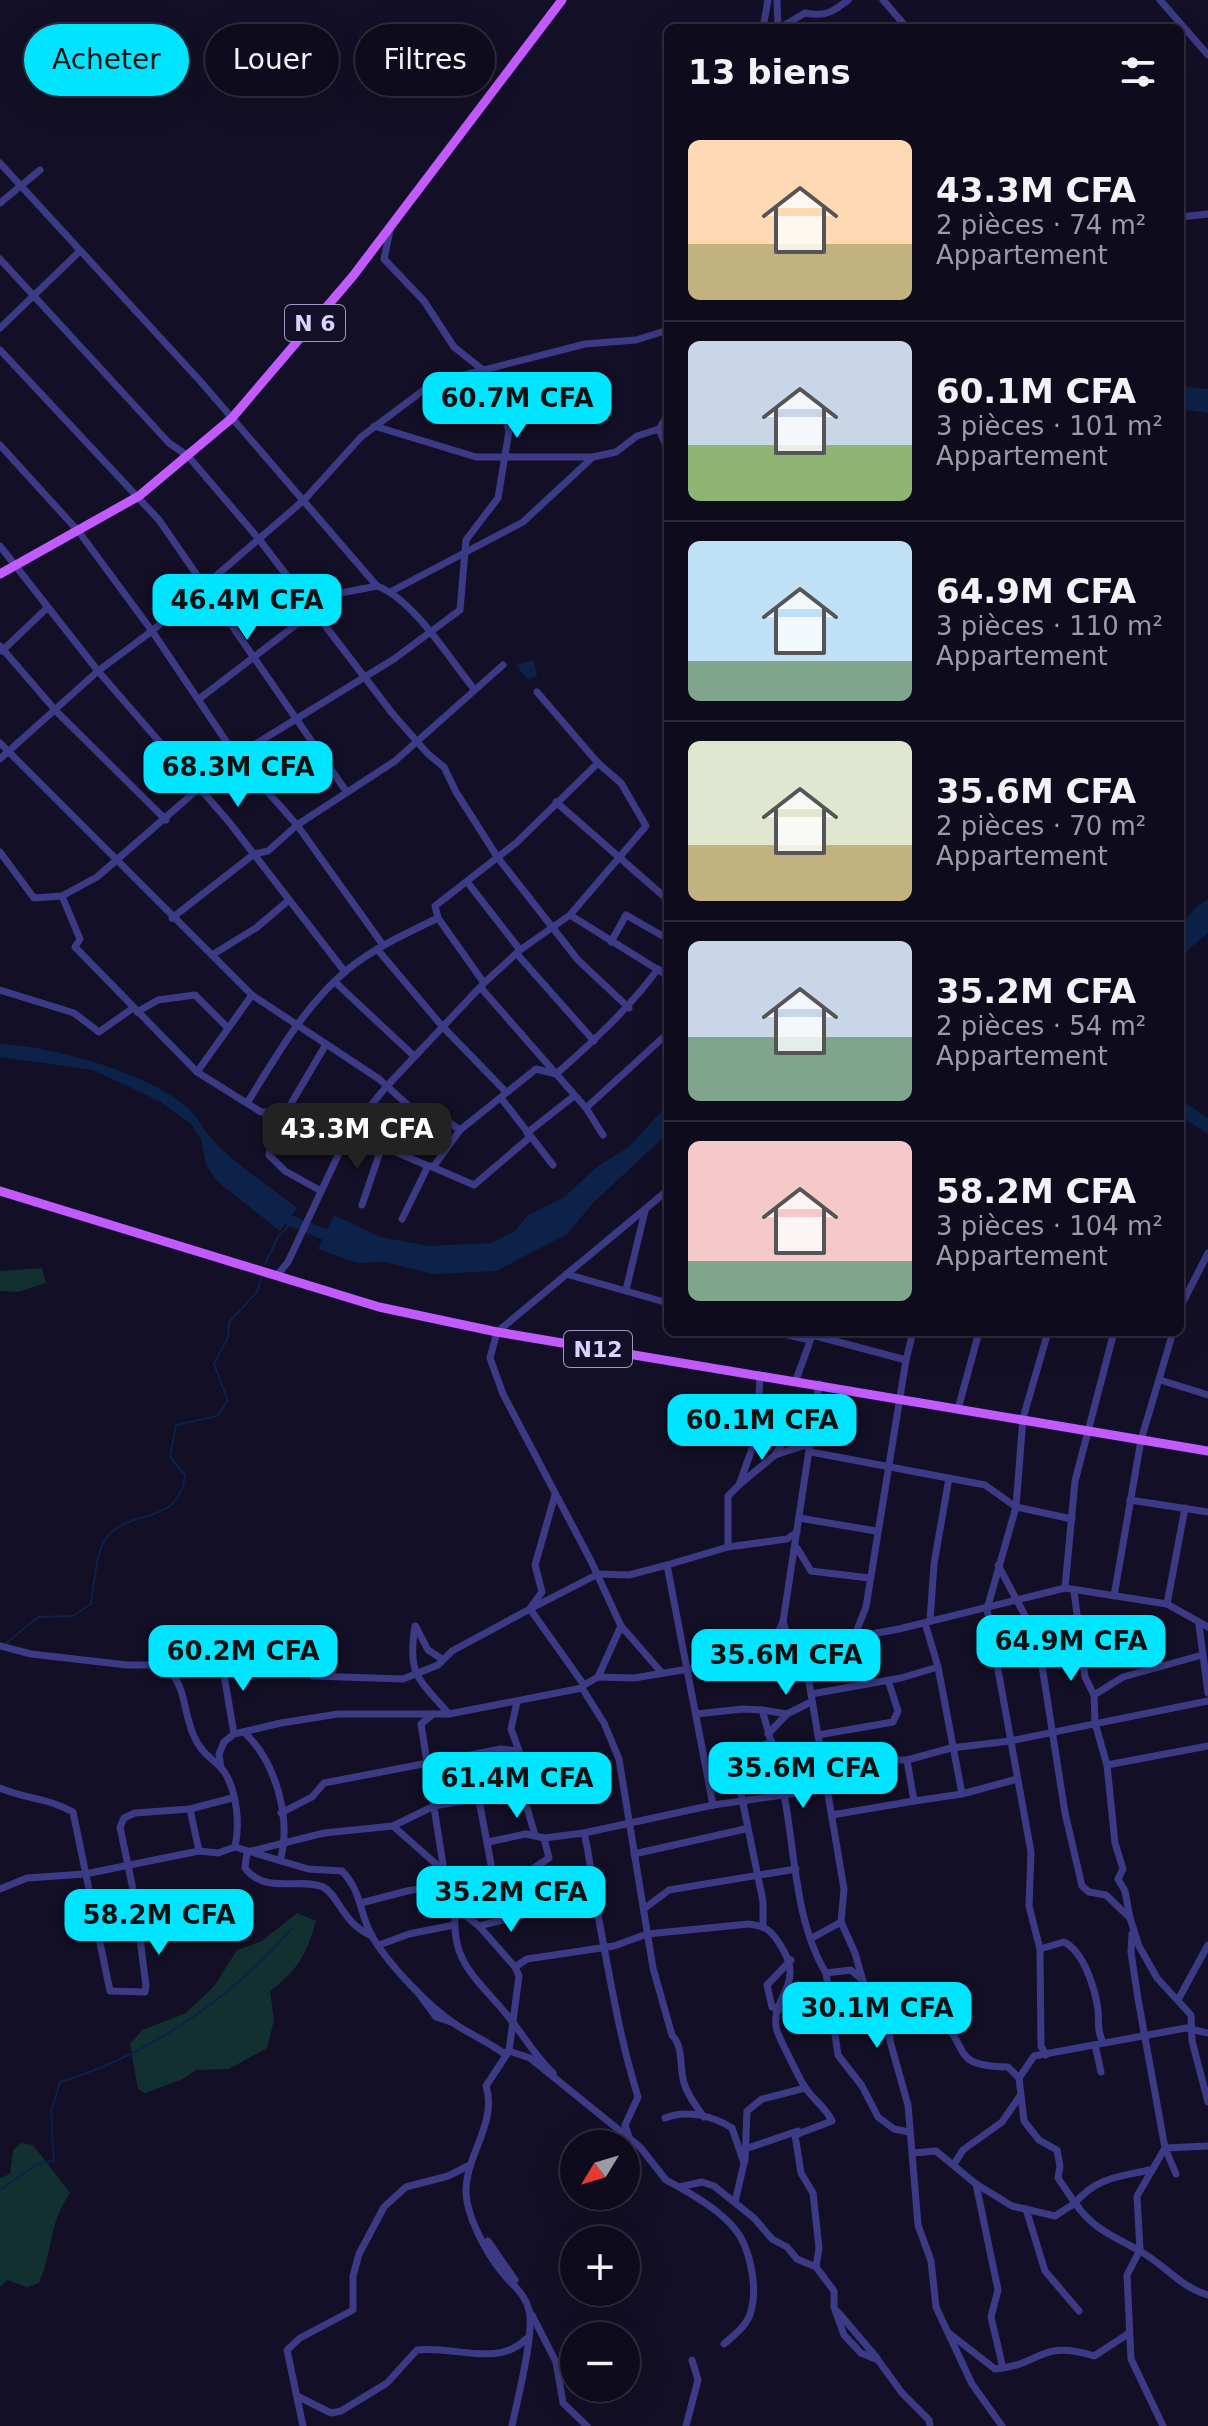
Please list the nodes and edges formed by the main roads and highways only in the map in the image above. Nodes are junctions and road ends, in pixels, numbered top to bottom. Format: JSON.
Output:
{"nodes":[{"id":1,"x":562,"y":0,"type":"edge"},
{"id":2,"x":0,"y":574,"type":"edge"},
{"id":3,"x":0,"y":1191,"type":"edge"},
{"id":4,"x":1208,"y":1451,"type":"edge"}],
"edges":[{"from":1,"to":2,"type":"main road","number":"N 6"},
{"from":3,"to":4,"type":"main road","number":"N12"}]}
